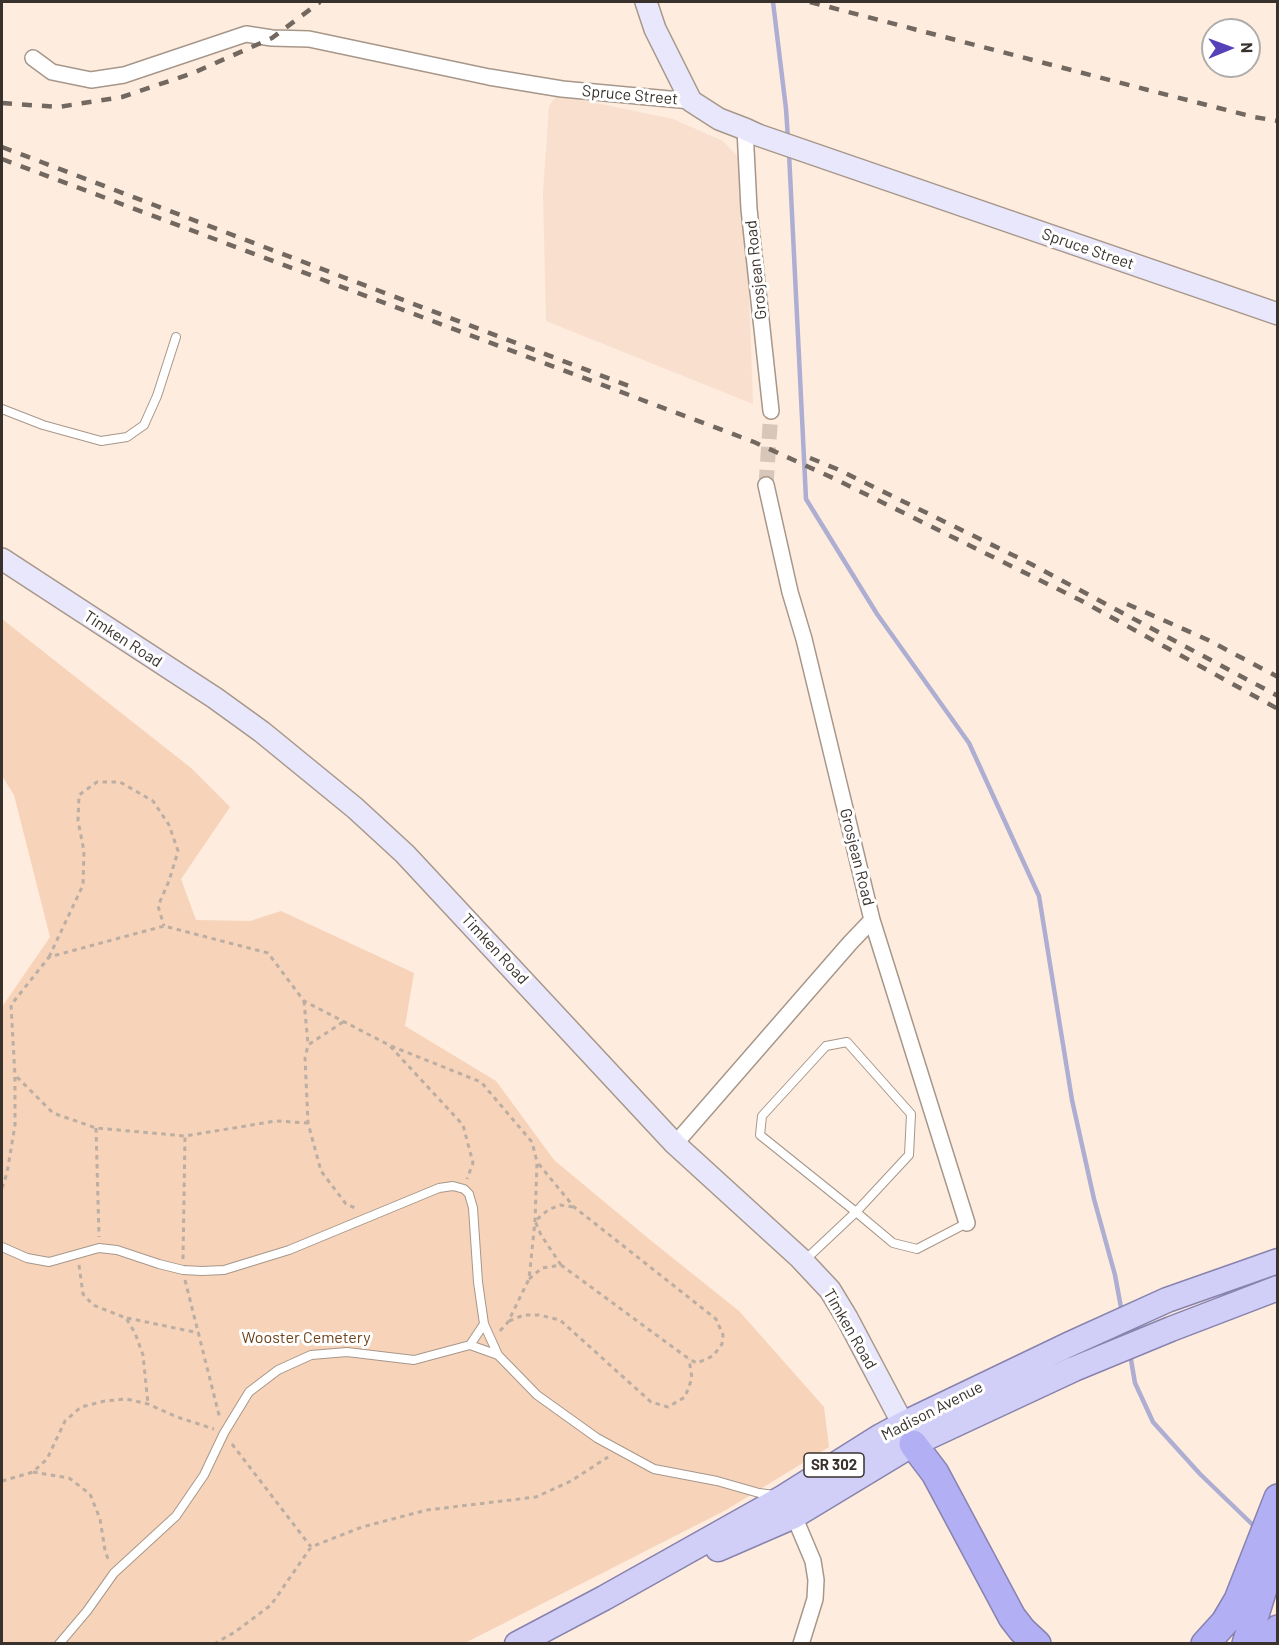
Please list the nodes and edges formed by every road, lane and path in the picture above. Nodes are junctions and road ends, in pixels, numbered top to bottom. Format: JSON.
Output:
{"nodes":[{"id":1,"x":646,"y":2,"type":"edge"},
{"id":2,"x":33,"y":58,"type":"dead end"},
{"id":3,"x":692,"y":101,"type":"junction"},
{"id":4,"x":752,"y":132,"type":"junction"},
{"id":5,"x":1278,"y":314,"type":"edge"},
{"id":6,"x":176,"y":337,"type":"dead end"},
{"id":7,"x":2,"y":409,"type":"edge"},
{"id":8,"x":771,"y":411,"type":"tunnel mouth"},
{"id":9,"x":766,"y":485,"type":"tunnel mouth"},
{"id":10,"x":2,"y":559,"type":"edge"},
{"id":11,"x":872,"y":920,"type":"junction"},
{"id":12,"x":165,"y":926,"type":"junction"},
{"id":13,"x":49,"y":957,"type":"junction"},
{"id":14,"x":304,"y":1001,"type":"junction"},
{"id":15,"x":344,"y":1022,"type":"junction"},
{"id":16,"x":308,"y":1045,"type":"junction"},
{"id":17,"x":389,"y":1045,"type":"junction"},
{"id":18,"x":15,"y":1076,"type":"junction"},
{"id":19,"x":308,"y":1123,"type":"junction"},
{"id":20,"x":96,"y":1128,"type":"junction"},
{"id":21,"x":185,"y":1136,"type":"junction"},
{"id":22,"x":675,"y":1143,"type":"junction"},
{"id":23,"x":537,"y":1162,"type":"junction"},
{"id":24,"x":2,"y":1188,"type":"edge"},
{"id":25,"x":464,"y":1189,"type":"junction"},
{"id":26,"x":574,"y":1207,"type":"junction"},
{"id":27,"x":856,"y":1212,"type":"junction"},
{"id":28,"x":373,"y":1215,"type":"junction"},
{"id":29,"x":535,"y":1221,"type":"junction"},
{"id":30,"x":967,"y":1223,"type":"joint"},
{"id":31,"x":2,"y":1247,"type":"edge"},
{"id":32,"x":99,"y":1248,"type":"junction"},
{"id":33,"x":78,"y":1254,"type":"junction"},
{"id":34,"x":1278,"y":1261,"type":"edge"},
{"id":35,"x":804,"y":1262,"type":"junction"},
{"id":36,"x":561,"y":1265,"type":"junction"},
{"id":37,"x":183,"y":1270,"type":"junction"},
{"id":38,"x":529,"y":1279,"type":"junction"},
{"id":39,"x":1278,"y":1288,"type":"edge"},
{"id":40,"x":126,"y":1318,"type":"junction"},
{"id":41,"x":508,"y":1322,"type":"junction"},
{"id":42,"x":484,"y":1324,"type":"junction"},
{"id":43,"x":199,"y":1333,"type":"junction"},
{"id":44,"x":492,"y":1340,"type":"junction"},
{"id":45,"x":470,"y":1345,"type":"junction"},
{"id":46,"x":498,"y":1355,"type":"junction"},
{"id":47,"x":689,"y":1359,"type":"junction"},
{"id":48,"x":148,"y":1404,"type":"junction"},
{"id":49,"x":224,"y":1433,"type":"junction"},
{"id":50,"x":908,"y":1434,"type":"junction"},
{"id":51,"x":618,"y":1450,"type":"junction"},
{"id":52,"x":33,"y":1472,"type":"junction"},
{"id":53,"x":2,"y":1480,"type":"edge"},
{"id":54,"x":1278,"y":1498,"type":"edge"},
{"id":55,"x":789,"y":1506,"type":"junction"},
{"id":56,"x":1278,"y":1542,"type":"edge"},
{"id":57,"x":311,"y":1547,"type":"junction"},
{"id":58,"x":114,"y":1573,"type":"junction"},
{"id":59,"x":1254,"y":1623,"type":"edge"},
{"id":60,"x":1273,"y":1643,"type":"edge"},
{"id":61,"x":59,"y":1644,"type":"edge"},
{"id":62,"x":214,"y":1644,"type":"edge"},
{"id":63,"x":517,"y":1644,"type":"edge"},
{"id":64,"x":801,"y":1644,"type":"edge"},
{"id":65,"x":1008,"y":1644,"type":"edge"},
{"id":66,"x":1037,"y":1644,"type":"edge"},
{"id":67,"x":1205,"y":1644,"type":"edge"}],
"edges":[{"from":1,"to":3,"type":"street"},
{"from":2,"to":3,"type":"street","name":"Spruce Street"},
{"from":3,"to":4,"type":"street","name":"Spruce Street"},
{"from":4,"to":5,"type":"street","name":"Spruce Street"},
{"from":4,"to":8,"type":"street","name":"Grosjean Road"},
{"from":6,"to":7,"type":"lane"},
{"from":9,"to":11,"type":"street","name":"Grosjean Road"},
{"from":10,"to":22,"type":"street","name":"Timken Road"},
{"from":11,"to":22,"type":"street"},
{"from":11,"to":30,"type":"street","name":"Grosjean Road"},
{"from":12,"to":13,"type":"path"},
{"from":12,"to":13,"type":"path"},
{"from":12,"to":14,"type":"path"},
{"from":13,"to":18,"type":"path"},
{"from":14,"to":15,"type":"path"},
{"from":14,"to":16,"type":"path"},
{"from":15,"to":16,"type":"path"},
{"from":15,"to":17,"type":"path"},
{"from":16,"to":19,"type":"path"},
{"from":17,"to":23,"type":"path"},
{"from":17,"to":25,"type":"path"},
{"from":18,"to":20,"type":"path"},
{"from":18,"to":24,"type":"path"},
{"from":19,"to":21,"type":"path"},
{"from":19,"to":28,"type":"path"},
{"from":20,"to":21,"type":"path"},
{"from":20,"to":32,"type":"path"},
{"from":21,"to":37,"type":"path"},
{"from":22,"to":35,"type":"street","name":"Timken Road"},
{"from":23,"to":26,"type":"path"},
{"from":23,"to":29,"type":"path"},
{"from":25,"to":28,"type":"lane"},
{"from":25,"to":42,"type":"lane"},
{"from":26,"to":29,"type":"path"},
{"from":26,"to":47,"type":"path"},
{"from":27,"to":27,"type":"lane"},
{"from":27,"to":30,"type":"lane"},
{"from":27,"to":35,"type":"lane"},
{"from":28,"to":37,"type":"lane"},
{"from":29,"to":36,"type":"path"},
{"from":29,"to":38,"type":"path"},
{"from":31,"to":33,"type":"lane"},
{"from":32,"to":33,"type":"lane"},
{"from":32,"to":37,"type":"lane"},
{"from":33,"to":40,"type":"path"},
{"from":34,"to":50,"type":"main road","name":"Madison Avenue","number":"SR 302"},
{"from":35,"to":50,"type":"street","name":"Timken Road"},
{"from":36,"to":38,"type":"path"},
{"from":36,"to":47,"type":"path"},
{"from":37,"to":43,"type":"path"},
{"from":38,"to":41,"type":"path"},
{"from":39,"to":50,"type":"main road","name":"Madison Avenue","number":"SR 302"},
{"from":40,"to":43,"type":"path"},
{"from":40,"to":48,"type":"path"},
{"from":41,"to":44,"type":"path"},
{"from":41,"to":47,"type":"path"},
{"from":42,"to":44,"type":"lane"},
{"from":42,"to":45,"type":"lane"},
{"from":43,"to":49,"type":"path"},
{"from":44,"to":46,"type":"lane"},
{"from":45,"to":46,"type":"lane"},
{"from":45,"to":49,"type":"lane"},
{"from":46,"to":51,"type":"lane"},
{"from":48,"to":49,"type":"path"},
{"from":48,"to":52,"type":"path"},
{"from":49,"to":57,"type":"path"},
{"from":49,"to":58,"type":"lane"},
{"from":50,"to":55,"type":"main road","name":"Madison Avenue","number":"SR 302"},
{"from":50,"to":65,"type":"highway"},
{"from":50,"to":66,"type":"highway"},
{"from":51,"to":55,"type":"lane"},
{"from":51,"to":57,"type":"path"},
{"from":52,"to":53,"type":"path"},
{"from":52,"to":58,"type":"path"},
{"from":54,"to":59,"type":"highway"},
{"from":55,"to":63,"type":"main road","name":"Madison Avenue","number":"SR 302"},
{"from":55,"to":64,"type":"street"},
{"from":56,"to":59,"type":"highway"},
{"from":57,"to":62,"type":"path"},
{"from":58,"to":61,"type":"lane"},
{"from":59,"to":60,"type":"highway"},
{"from":59,"to":67,"type":"highway"}]}
